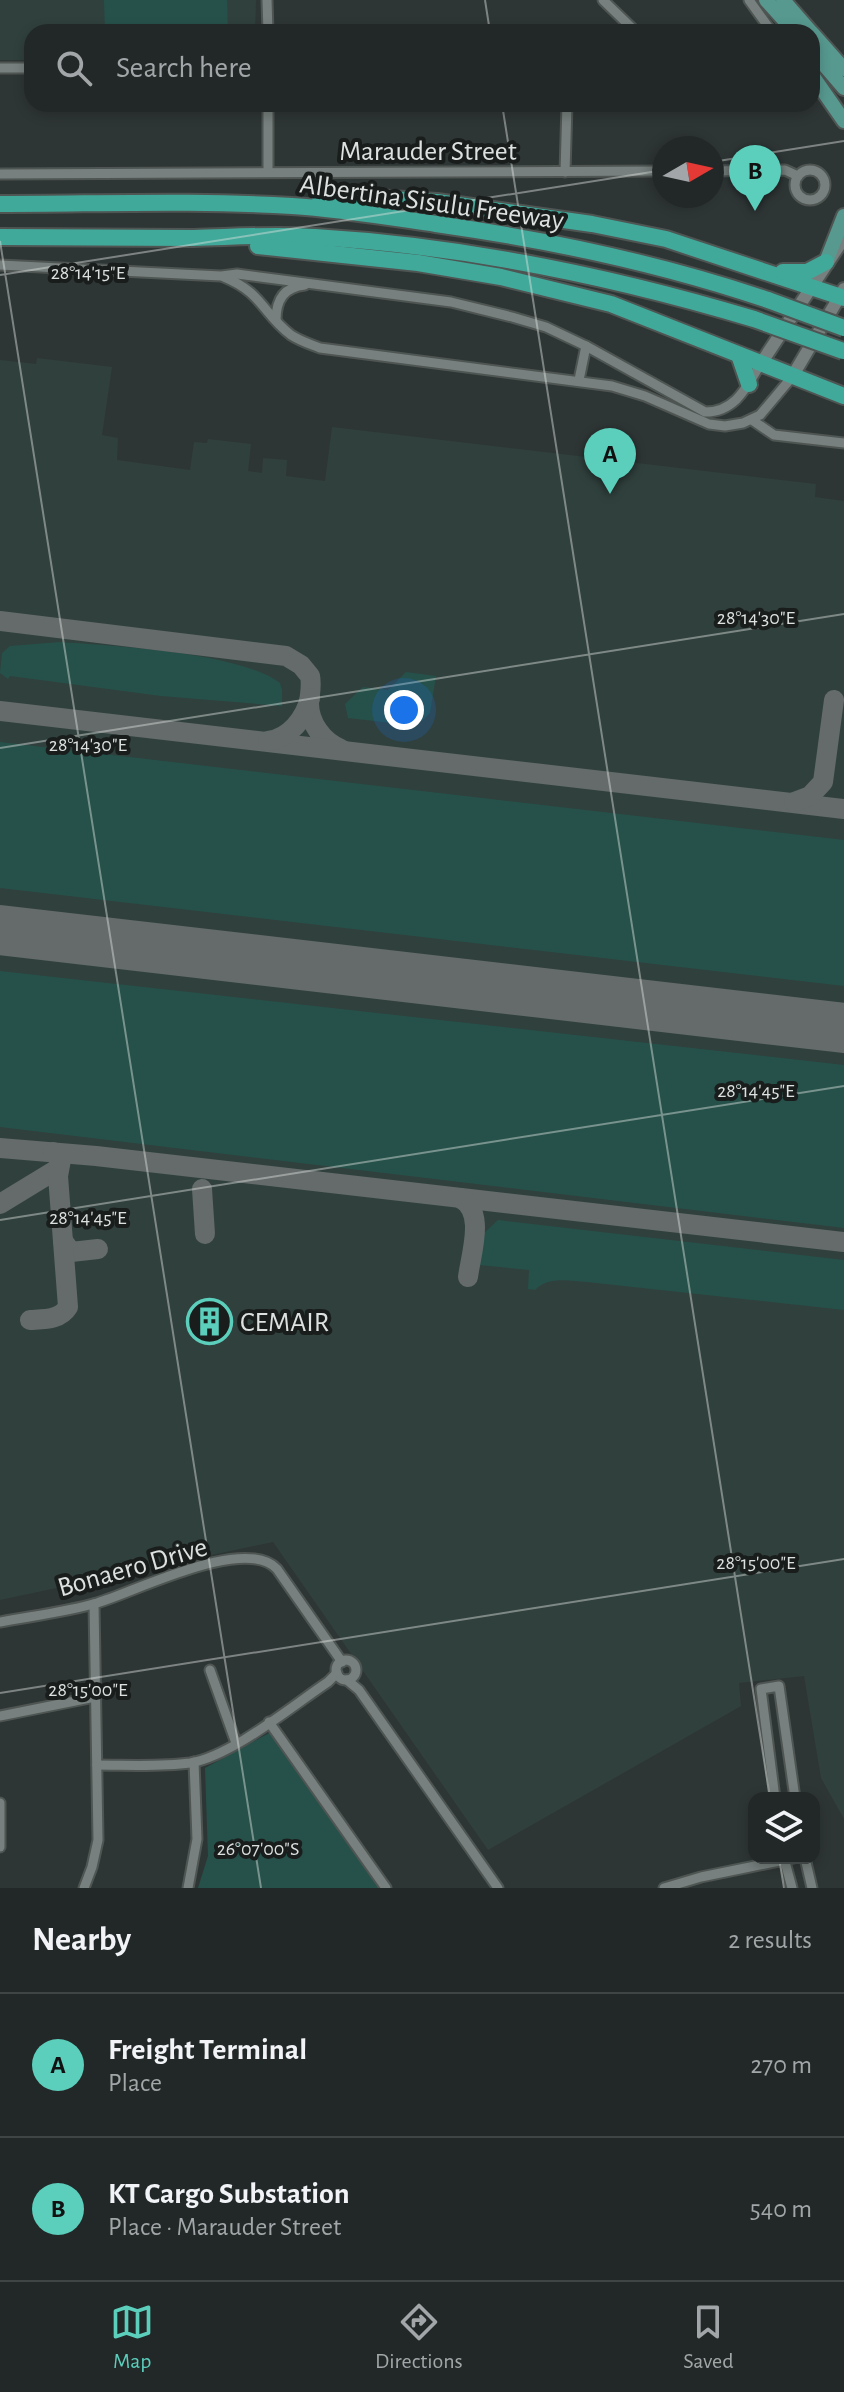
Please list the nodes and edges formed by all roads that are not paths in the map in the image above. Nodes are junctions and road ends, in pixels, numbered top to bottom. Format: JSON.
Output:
{"nodes":[{"id":1,"x":267,"y":0,"type":"edge"},
{"id":2,"x":603,"y":0,"type":"edge"},
{"id":3,"x":749,"y":0,"type":"edge"},
{"id":4,"x":764,"y":0,"type":"edge"},
{"id":5,"x":783,"y":0,"type":"edge"},
{"id":6,"x":268,"y":24,"type":"edge"},
{"id":7,"x":628,"y":24,"type":"edge"},
{"id":8,"x":766,"y":24,"type":"edge"},
{"id":9,"x":778,"y":24,"type":"edge"},
{"id":10,"x":787,"y":24,"type":"edge"},
{"id":11,"x":805,"y":24,"type":"edge"},
{"id":12,"x":820,"y":41,"type":"edge"},
{"id":13,"x":820,"y":60,"type":"edge"},
{"id":14,"x":0,"y":68,"type":"edge"},
{"id":15,"x":24,"y":68,"type":"edge"},
{"id":16,"x":844,"y":69,"type":"edge"},
{"id":17,"x":820,"y":86,"type":"edge"},
{"id":18,"x":844,"y":88,"type":"edge"},
{"id":19,"x":268,"y":112,"type":"edge"},
{"id":20,"x":567,"y":112,"type":"edge"},
{"id":21,"x":844,"y":121,"type":"edge"},
{"id":22,"x":652,"y":171,"type":"edge"},
{"id":23,"x":724,"y":171,"type":"edge"},
{"id":24,"x":268,"y":172,"type":"junction"},
{"id":25,"x":565,"y":172,"type":"junction"},
{"id":26,"x":0,"y":174,"type":"edge"},
{"id":27,"x":798,"y":176,"type":"dead end"},
{"id":28,"x":0,"y":204,"type":"edge"},
{"id":29,"x":291,"y":206,"type":"junction"},
{"id":30,"x":844,"y":216,"type":"edge"},
{"id":31,"x":0,"y":237,"type":"edge"},
{"id":32,"x":169,"y":238,"type":"junction"},
{"id":33,"x":844,"y":238,"type":"edge"},
{"id":34,"x":826,"y":262,"type":"junction"},
{"id":35,"x":0,"y":265,"type":"edge"},
{"id":36,"x":765,"y":271,"type":"junction"},
{"id":37,"x":221,"y":276,"type":"junction"},
{"id":38,"x":325,"y":284,"type":"junction"},
{"id":39,"x":811,"y":286,"type":"junction"},
{"id":40,"x":842,"y":294,"type":"edge"},
{"id":41,"x":276,"y":320,"type":"junction"},
{"id":42,"x":844,"y":328,"type":"edge"},
{"id":43,"x":586,"y":346,"type":"junction"},
{"id":44,"x":844,"y":351,"type":"edge"},
{"id":45,"x":739,"y":355,"type":"junction"},
{"id":46,"x":760,"y":365,"type":"junction"},
{"id":47,"x":792,"y":377,"type":"junction"},
{"id":48,"x":579,"y":380,"type":"junction"},
{"id":49,"x":749,"y":384,"type":"junction"},
{"id":50,"x":844,"y":396,"type":"edge"},
{"id":51,"x":752,"y":420,"type":"junction"},
{"id":52,"x":844,"y":443,"type":"edge"},
{"id":53,"x":94,"y":1604,"type":"junction"},
{"id":54,"x":0,"y":1622,"type":"edge"},
{"id":55,"x":210,"y":1670,"type":"dead end"},
{"id":56,"x":343,"y":1672,"type":"junction"},
{"id":57,"x":95,"y":1697,"type":"junction"},
{"id":58,"x":0,"y":1716,"type":"edge"},
{"id":59,"x":269,"y":1722,"type":"junction"},
{"id":60,"x":236,"y":1743,"type":"junction"},
{"id":61,"x":194,"y":1762,"type":"junction"},
{"id":62,"x":97,"y":1765,"type":"junction"},
{"id":63,"x":774,"y":1792,"type":"edge"},
{"id":64,"x":794,"y":1792,"type":"edge"},
{"id":65,"x":0,"y":1803,"type":"edge"},
{"id":66,"x":0,"y":1847,"type":"edge"},
{"id":67,"x":763,"y":1864,"type":"edge"},
{"id":68,"x":788,"y":1864,"type":"edge"},
{"id":69,"x":806,"y":1864,"type":"edge"},
{"id":70,"x":84,"y":1888,"type":"edge"},
{"id":71,"x":188,"y":1888,"type":"edge"},
{"id":72,"x":386,"y":1888,"type":"edge"},
{"id":73,"x":498,"y":1888,"type":"edge"},
{"id":74,"x":664,"y":1888,"type":"edge"},
{"id":75,"x":792,"y":1888,"type":"edge"},
{"id":76,"x":812,"y":1888,"type":"edge"}],
"edges":[{"from":1,"to":6,"type":"street"},
{"from":2,"to":7,"type":"street"},
{"from":3,"to":8,"type":"street"},
{"from":4,"to":9,"type":"main road"},
{"from":4,"to":10,"type":"main road"},
{"from":5,"to":11,"type":"main road"},
{"from":12,"to":16,"type":"main road"},
{"from":13,"to":18,"type":"main road"},
{"from":14,"to":15,"type":"street"},
{"from":17,"to":21,"type":"main road"},
{"from":19,"to":24,"type":"street"},
{"from":20,"to":25,"type":"street"},
{"from":22,"to":25,"type":"street","name":"Marauder Street"},
{"from":23,"to":27,"type":"street"},
{"from":24,"to":25,"type":"street","name":"Marauder Street"},
{"from":24,"to":26,"type":"street","name":"Marauder Street"},
{"from":28,"to":29,"type":"highway","name":"Albertina Sisulu Freeway"},
{"from":29,"to":36,"type":"highway"},
{"from":29,"to":42,"type":"highway","name":"Albertina Sisulu Freeway","bridge":true},
{"from":30,"to":34,"type":"main road"},
{"from":31,"to":32,"type":"highway","name":"Albertina Sisulu Freeway"},
{"from":32,"to":44,"type":"highway","name":"Albertina Sisulu Freeway","bridge":true},
{"from":32,"to":45,"type":"highway"},
{"from":33,"to":34,"type":"main road"},
{"from":34,"to":36,"type":"highway"},
{"from":34,"to":39,"type":"main road"},
{"from":35,"to":37,"type":"street"},
{"from":36,"to":39,"type":"highway"},
{"from":37,"to":38,"type":"street"},
{"from":37,"to":41,"type":"street"},
{"from":38,"to":41,"type":"street"},
{"from":38,"to":43,"type":"street"},
{"from":39,"to":40,"type":"highway"},
{"from":39,"to":46,"type":"main road"},
{"from":40,"to":47,"type":"main road"},
{"from":41,"to":48,"type":"street"},
{"from":43,"to":48,"type":"street"},
{"from":43,"to":49,"type":"street"},
{"from":45,"to":46,"type":"highway"},
{"from":45,"to":49,"type":"highway"},
{"from":46,"to":47,"type":"highway"},
{"from":46,"to":49,"type":"street"},
{"from":47,"to":50,"type":"highway"},
{"from":47,"to":51,"type":"street"},
{"from":48,"to":51,"type":"street"},
{"from":51,"to":52,"type":"street"},
{"from":53,"to":54,"type":"street","name":"Bonaero Drive"},
{"from":53,"to":56,"type":"street","name":"Bonaero Drive"},
{"from":53,"to":57,"type":"street"},
{"from":55,"to":60,"type":"street"},
{"from":56,"to":59,"type":"street"},
{"from":56,"to":73,"type":"street","name":"Bonaero Drive"},
{"from":57,"to":58,"type":"street"},
{"from":57,"to":62,"type":"street"},
{"from":59,"to":60,"type":"street"},
{"from":59,"to":72,"type":"street"},
{"from":60,"to":61,"type":"street"},
{"from":61,"to":62,"type":"street"},
{"from":61,"to":71,"type":"street"},
{"from":62,"to":70,"type":"street"},
{"from":63,"to":64,"type":"street"},
{"from":65,"to":66,"type":"street"},
{"from":67,"to":74,"type":"street"},
{"from":68,"to":75,"type":"street"},
{"from":69,"to":76,"type":"street"}]}
